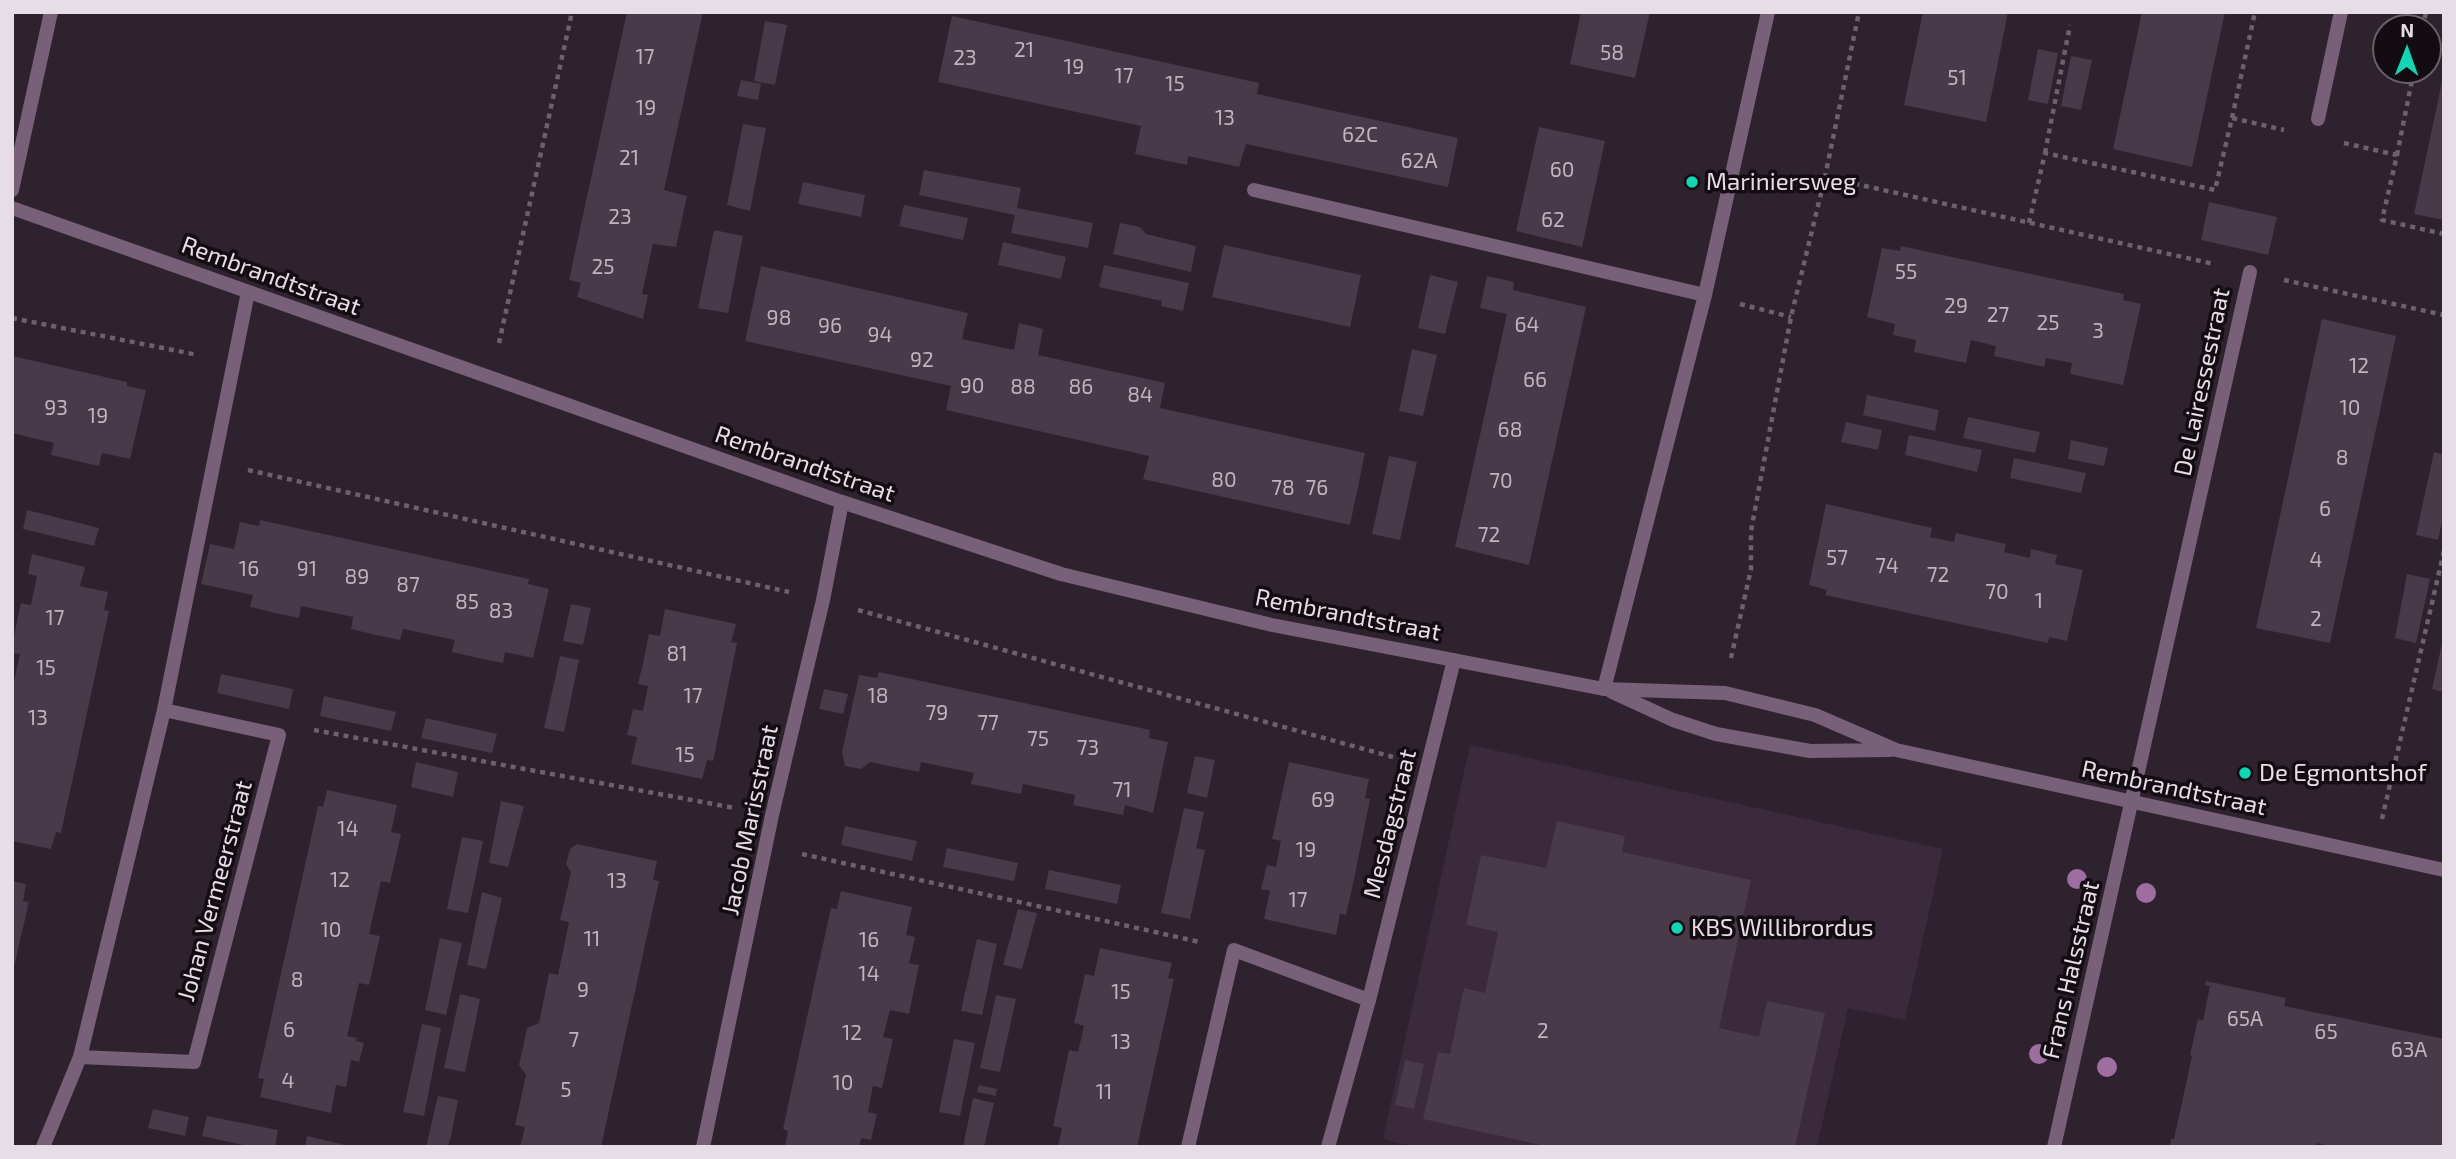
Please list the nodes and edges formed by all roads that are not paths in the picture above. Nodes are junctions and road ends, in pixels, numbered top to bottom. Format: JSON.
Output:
{"nodes":[{"id":1,"x":51,"y":12,"type":"edge"},
{"id":2,"x":1768,"y":12,"type":"edge"},
{"id":3,"x":2341,"y":12,"type":"edge"},
{"id":4,"x":2318,"y":119,"type":"dead end"},
{"id":5,"x":12,"y":190,"type":"edge"},
{"id":6,"x":1254,"y":190,"type":"dead end"},
{"id":7,"x":12,"y":208,"type":"edge"},
{"id":8,"x":2250,"y":272,"type":"road end"},
{"id":9,"x":248,"y":292,"type":"junction"},
{"id":10,"x":1705,"y":295,"type":"junction"},
{"id":11,"x":842,"y":502,"type":"junction"},
{"id":12,"x":1454,"y":660,"type":"junction"},
{"id":13,"x":1604,"y":688,"type":"junction"},
{"id":14,"x":164,"y":710,"type":"junction"},
{"id":15,"x":1896,"y":750,"type":"junction"},
{"id":16,"x":2133,"y":803,"type":"junction"},
{"id":17,"x":2444,"y":870,"type":"edge"},
{"id":18,"x":1369,"y":1000,"type":"junction"},
{"id":19,"x":80,"y":1057,"type":"junction"},
{"id":20,"x":43,"y":1147,"type":"edge"},
{"id":21,"x":703,"y":1147,"type":"edge"},
{"id":22,"x":1188,"y":1147,"type":"edge"},
{"id":23,"x":1328,"y":1147,"type":"edge"},
{"id":24,"x":2054,"y":1147,"type":"edge"}],
"edges":[{"from":1,"to":5,"type":"street"},
{"from":2,"to":10,"type":"street"},
{"from":3,"to":4,"type":"street"},
{"from":6,"to":10,"type":"street"},
{"from":7,"to":9,"type":"street","name":"Rembrandtstraat"},
{"from":8,"to":16,"type":"street","name":"De Lairessestraat"},
{"from":9,"to":11,"type":"street","name":"Rembrandtstraat"},
{"from":9,"to":14,"type":"street"},
{"from":10,"to":13,"type":"street"},
{"from":11,"to":12,"type":"street","name":"Rembrandtstraat"},
{"from":11,"to":21,"type":"street","name":"Jacob Marisstraat"},
{"from":12,"to":13,"type":"street","name":"Rembrandtstraat"},
{"from":12,"to":18,"type":"street","name":"Mesdagstraat"},
{"from":13,"to":15,"type":"street","name":"Rembrandtstraat"},
{"from":13,"to":15,"type":"street","name":"Rembrandtstraat"},
{"from":14,"to":19,"type":"street"},
{"from":14,"to":19,"type":"street","name":"Johan Vermeerstraat"},
{"from":15,"to":16,"type":"street","name":"Rembrandtstraat"},
{"from":16,"to":17,"type":"street","name":"Rembrandtstraat"},
{"from":16,"to":24,"type":"street","name":"Frans Halsstraat"},
{"from":18,"to":22,"type":"street"},
{"from":18,"to":23,"type":"street","name":"Mesdagstraat"},
{"from":19,"to":20,"type":"street"}]}
